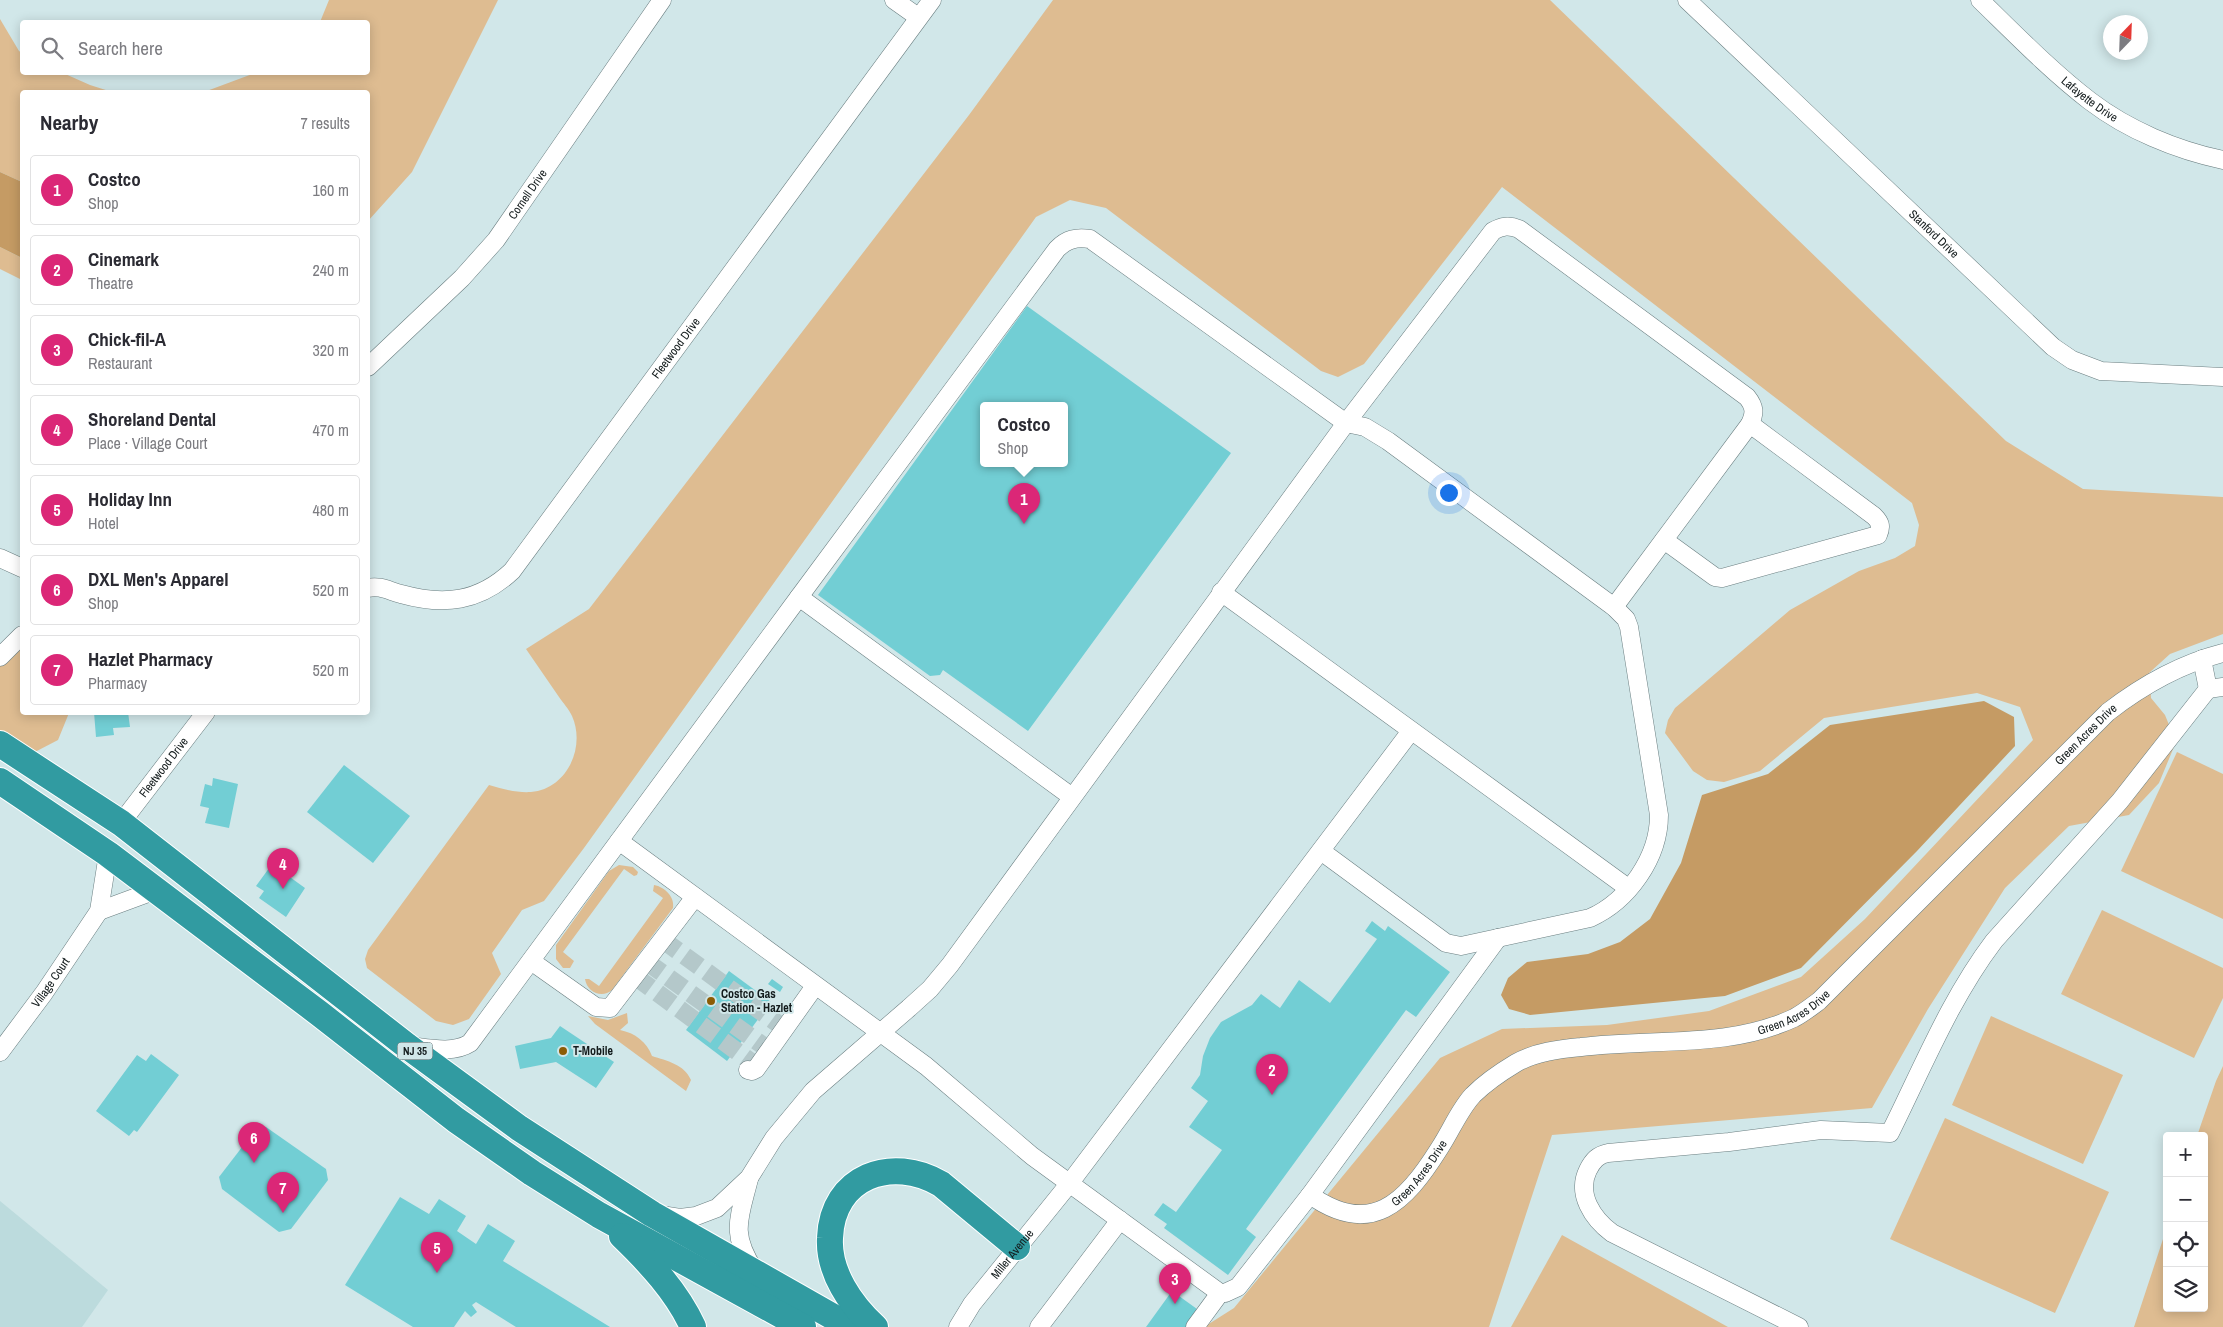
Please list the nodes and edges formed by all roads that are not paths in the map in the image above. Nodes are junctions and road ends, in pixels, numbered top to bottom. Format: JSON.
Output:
{"nodes":[{"id":1,"x":662,"y":0,"type":"edge"},
{"id":2,"x":894,"y":0,"type":"edge"},
{"id":3,"x":932,"y":0,"type":"edge"},
{"id":4,"x":1687,"y":0,"type":"edge"},
{"id":5,"x":1980,"y":0,"type":"edge"},
{"id":6,"x":918,"y":17,"type":"junction"},
{"id":7,"x":2223,"y":160,"type":"edge"},
{"id":8,"x":370,"y":365,"type":"edge"},
{"id":9,"x":2223,"y":377,"type":"edge"},
{"id":10,"x":1346,"y":423,"type":"junction"},
{"id":11,"x":1750,"y":424,"type":"junction"},
{"id":12,"x":1664,"y":540,"type":"junction"},
{"id":13,"x":0,"y":558,"type":"edge"},
{"id":14,"x":20,"y":567,"type":"edge"},
{"id":15,"x":370,"y":584,"type":"edge"},
{"id":16,"x":1221,"y":592,"type":"junction"},
{"id":17,"x":799,"y":597,"type":"junction"},
{"id":18,"x":1614,"y":608,"type":"junction"},
{"id":19,"x":20,"y":637,"type":"edge"},
{"id":20,"x":2223,"y":653,"type":"edge"},
{"id":21,"x":0,"y":657,"type":"edge"},
{"id":22,"x":2202,"y":659,"type":"junction"},
{"id":23,"x":2216,"y":688,"type":"edge"},
{"id":24,"x":204,"y":715,"type":"edge"},
{"id":25,"x":1411,"y":731,"type":"junction"},
{"id":26,"x":0,"y":744,"type":"edge"},
{"id":27,"x":0,"y":782,"type":"edge"},
{"id":28,"x":1072,"y":797,"type":"junction"},
{"id":29,"x":121,"y":823,"type":"junction"},
{"id":30,"x":620,"y":841,"type":"junction"},
{"id":31,"x":1321,"y":851,"type":"junction"},
{"id":32,"x":108,"y":854,"type":"junction"},
{"id":33,"x":1628,"y":888,"type":"junction"},
{"id":34,"x":156,"y":890,"type":"junction"},
{"id":35,"x":695,"y":897,"type":"junction"},
{"id":36,"x":99,"y":911,"type":"junction"},
{"id":37,"x":1498,"y":938,"type":"junction"},
{"id":38,"x":532,"y":961,"type":"junction"},
{"id":39,"x":815,"y":986,"type":"junction"},
{"id":40,"x":880,"y":1034,"type":"junction"},
{"id":41,"x":407,"y":1046,"type":"junction"},
{"id":42,"x":0,"y":1052,"type":"edge"},
{"id":43,"x":748,"y":1070,"type":"dead end"},
{"id":44,"x":749,"y":1178,"type":"junction"},
{"id":45,"x":1069,"y":1184,"type":"junction"},
{"id":46,"x":1310,"y":1195,"type":"junction"},
{"id":47,"x":652,"y":1214,"type":"junction"},
{"id":48,"x":600,"y":1215,"type":"junction"},
{"id":49,"x":1120,"y":1220,"type":"junction"},
{"id":50,"x":1017,"y":1247,"type":"junction"},
{"id":51,"x":1093,"y":1256,"type":"junction"},
{"id":52,"x":756,"y":1275,"type":"junction"},
{"id":53,"x":1220,"y":1293,"type":"junction"},
{"id":54,"x":693,"y":1327,"type":"edge"},
{"id":55,"x":803,"y":1327,"type":"edge"},
{"id":56,"x":851,"y":1327,"type":"edge"},
{"id":57,"x":875,"y":1327,"type":"edge"},
{"id":58,"x":958,"y":1327,"type":"edge"},
{"id":59,"x":1028,"y":1327,"type":"edge"},
{"id":60,"x":1039,"y":1327,"type":"edge"},
{"id":61,"x":1195,"y":1327,"type":"edge"},
{"id":62,"x":1800,"y":1327,"type":"edge"}],
"edges":[{"from":1,"to":8,"type":"street","name":"Cornell Drive"},
{"from":2,"to":6,"type":"street"},
{"from":3,"to":6,"type":"street","name":"Fleetwood Drive"},
{"from":4,"to":9,"type":"street","name":"Stanford Drive"},
{"from":5,"to":7,"type":"street","name":"Lafayette Drive"},
{"from":6,"to":15,"type":"street","name":"Fleetwood Drive"},
{"from":10,"to":11,"type":"street"},
{"from":10,"to":16,"type":"street"},
{"from":10,"to":17,"type":"street"},
{"from":10,"to":18,"type":"street"},
{"from":11,"to":12,"type":"street"},
{"from":11,"to":12,"type":"street"},
{"from":12,"to":18,"type":"street"},
{"from":13,"to":14,"type":"street"},
{"from":16,"to":25,"type":"street"},
{"from":16,"to":28,"type":"street"},
{"from":17,"to":28,"type":"street"},
{"from":17,"to":30,"type":"street"},
{"from":18,"to":33,"type":"street"},
{"from":19,"to":21,"type":"street"},
{"from":20,"to":22,"type":"street","name":"Green Acres Drive"},
{"from":22,"to":23,"type":"street"},
{"from":22,"to":46,"type":"street","name":"Green Acres Drive"},
{"from":23,"to":62,"type":"street"},
{"from":24,"to":29,"type":"street","name":"Fleetwood Drive"},
{"from":25,"to":31,"type":"street","name":"Miller Avenue"},
{"from":25,"to":33,"type":"street"},
{"from":26,"to":29,"type":"highway","number":"NJ 35"},
{"from":27,"to":32,"type":"highway","number":"NJ 35"},
{"from":28,"to":40,"type":"street"},
{"from":29,"to":41,"type":"highway","number":"NJ 35"},
{"from":30,"to":35,"type":"street"},
{"from":30,"to":38,"type":"street"},
{"from":31,"to":37,"type":"street"},
{"from":31,"to":45,"type":"street","name":"Miller Avenue"},
{"from":32,"to":34,"type":"highway","number":"NJ 35"},
{"from":32,"to":36,"type":"street","name":"Village Court"},
{"from":33,"to":37,"type":"street"},
{"from":34,"to":36,"type":"street"},
{"from":34,"to":48,"type":"highway","number":"NJ 35"},
{"from":35,"to":38,"type":"street"},
{"from":35,"to":39,"type":"street"},
{"from":36,"to":42,"type":"street","name":"Village Court"},
{"from":37,"to":46,"type":"street"},
{"from":38,"to":41,"type":"street"},
{"from":39,"to":40,"type":"street"},
{"from":39,"to":43,"type":"street"},
{"from":40,"to":44,"type":"street"},
{"from":40,"to":45,"type":"street"},
{"from":41,"to":47,"type":"highway","number":"NJ 35"},
{"from":44,"to":47,"type":"street"},
{"from":44,"to":52,"type":"street"},
{"from":45,"to":49,"type":"street"},
{"from":45,"to":50,"type":"street","name":"Miller Avenue"},
{"from":46,"to":53,"type":"street"},
{"from":47,"to":52,"type":"highway","number":"NJ 35"},
{"from":48,"to":54,"type":"highway"},
{"from":48,"to":55,"type":"highway","number":"NJ 35"},
{"from":49,"to":51,"type":"street"},
{"from":49,"to":53,"type":"street"},
{"from":50,"to":57,"type":"highway"},
{"from":50,"to":58,"type":"street","name":"Miller Avenue"},
{"from":51,"to":59,"type":"street"},
{"from":51,"to":60,"type":"street"},
{"from":52,"to":56,"type":"highway","number":"NJ 35"},
{"from":53,"to":61,"type":"street"}]}
